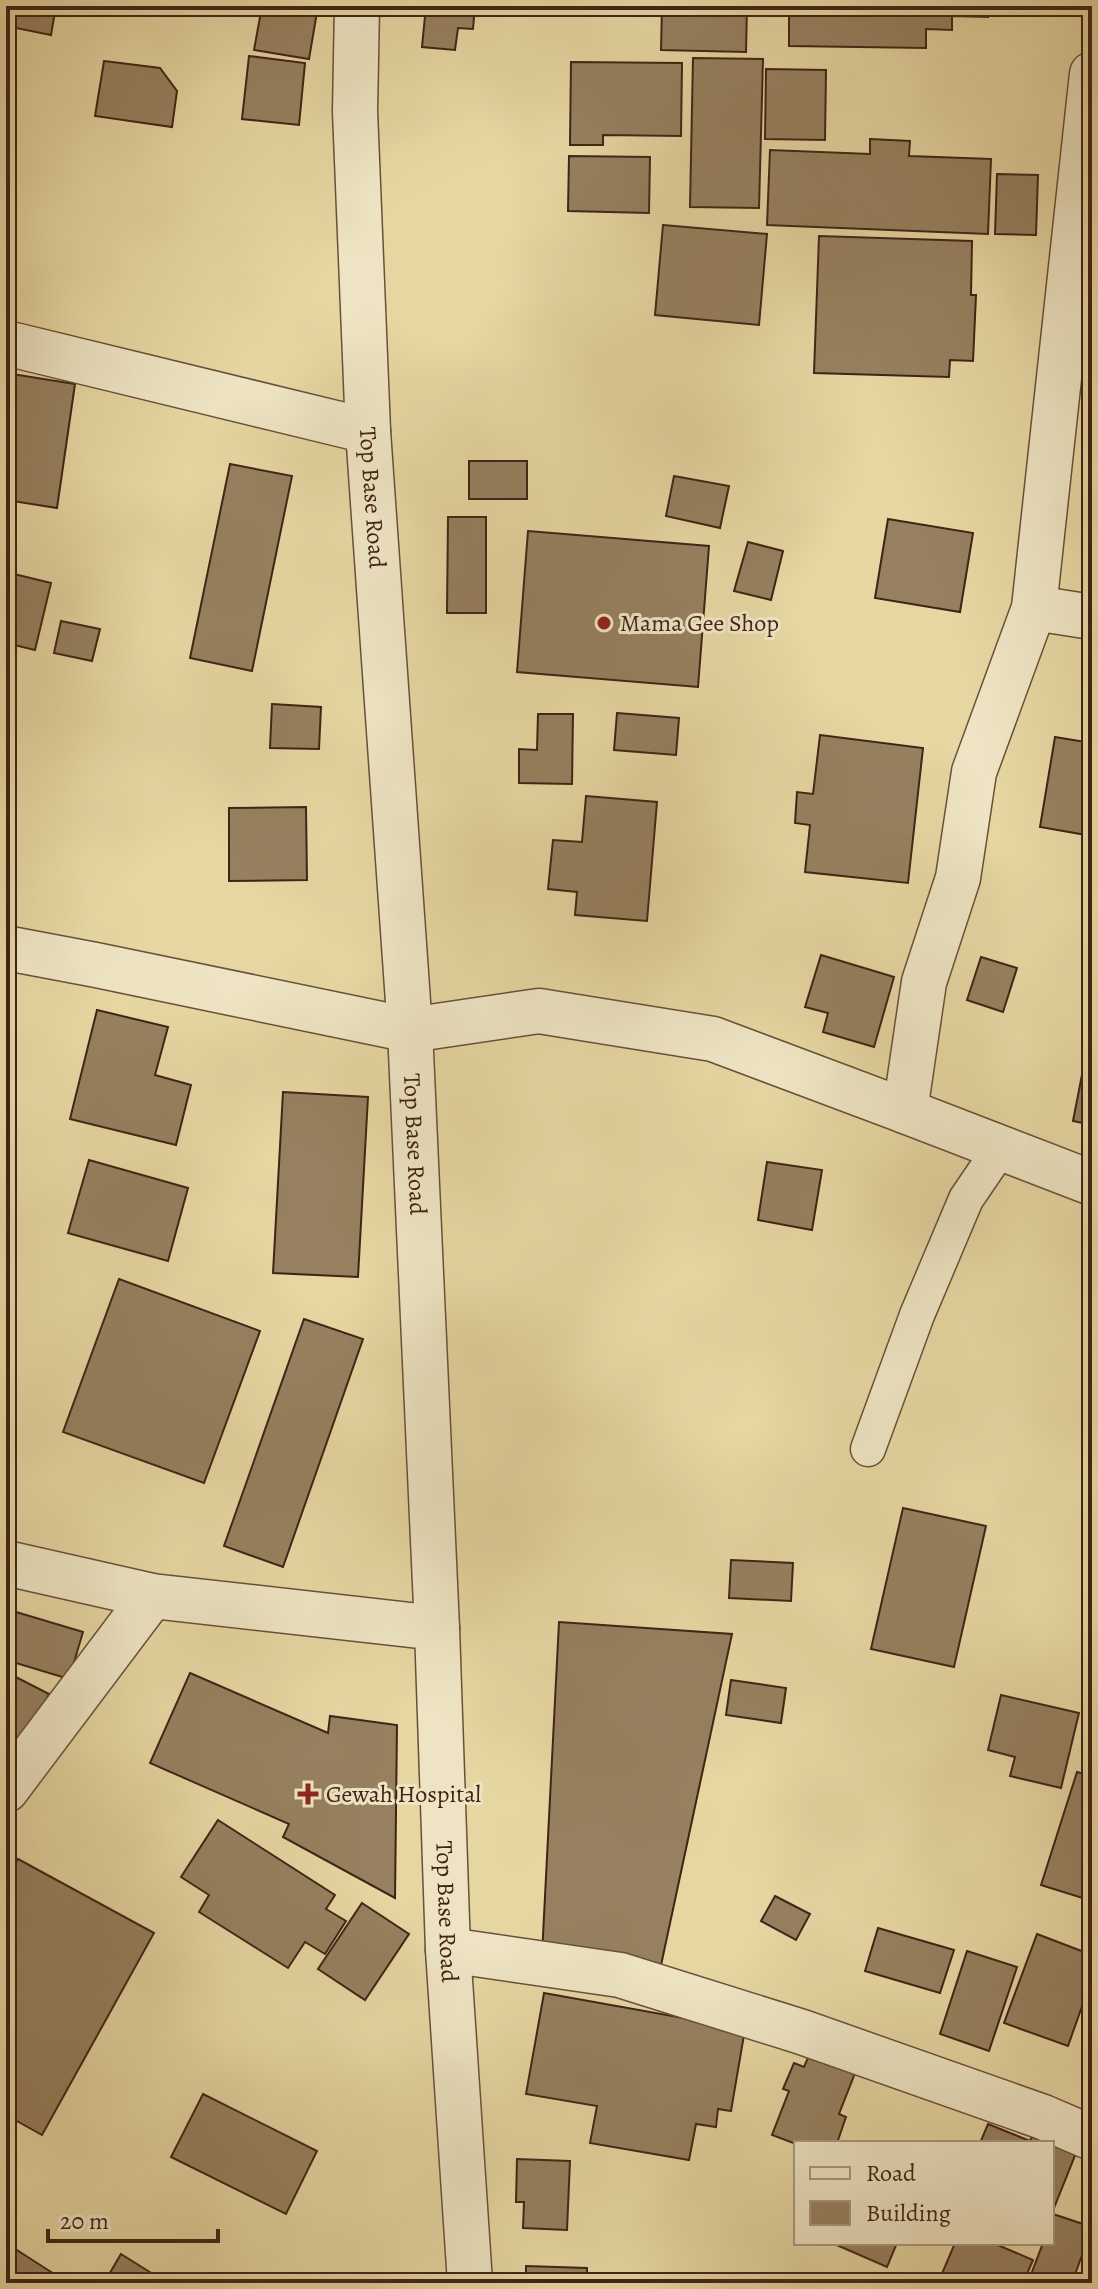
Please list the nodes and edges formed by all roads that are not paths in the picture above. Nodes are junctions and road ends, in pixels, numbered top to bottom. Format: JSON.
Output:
{"nodes":[{"id":1,"x":357,"y":6,"type":"edge"},
{"id":2,"x":1092,"y":74,"type":"edge"},
{"id":3,"x":6,"y":343,"type":"edge"},
{"id":4,"x":368,"y":431,"type":"junction"},
{"id":5,"x":1034,"y":608,"type":"junction"},
{"id":6,"x":1092,"y":617,"type":"edge"},
{"id":7,"x":6,"y":948,"type":"edge"},
{"id":8,"x":410,"y":1030,"type":"junction"},
{"id":9,"x":905,"y":1111,"type":"junction"},
{"id":10,"x":1000,"y":1149,"type":"junction"},
{"id":11,"x":1092,"y":1183,"type":"edge"},
{"id":12,"x":868,"y":1449,"type":"dead end"},
{"id":13,"x":6,"y":1563,"type":"edge"},
{"id":14,"x":152,"y":1596,"type":"junction"},
{"id":15,"x":437,"y":1628,"type":"junction"},
{"id":16,"x":6,"y":1790,"type":"edge"},
{"id":17,"x":448,"y":1950,"type":"junction"},
{"id":18,"x":1092,"y":2138,"type":"edge"},
{"id":19,"x":470,"y":2283,"type":"edge"}],
"edges":[{"from":1,"to":4,"type":"street","name":"Top Base Road"},
{"from":2,"to":5,"type":"street"},
{"from":3,"to":4,"type":"street"},
{"from":4,"to":8,"type":"street","name":"Top Base Road"},
{"from":5,"to":6,"type":"street"},
{"from":5,"to":9,"type":"street"},
{"from":7,"to":8,"type":"street"},
{"from":8,"to":9,"type":"street"},
{"from":8,"to":15,"type":"street","name":"Top Base Road"},
{"from":9,"to":10,"type":"street"},
{"from":10,"to":11,"type":"street"},
{"from":10,"to":12,"type":"lane"},
{"from":13,"to":14,"type":"street"},
{"from":14,"to":15,"type":"street"},
{"from":14,"to":16,"type":"street"},
{"from":15,"to":17,"type":"street","name":"Top Base Road"},
{"from":17,"to":18,"type":"street"},
{"from":17,"to":19,"type":"street","name":"Top Base Road"}]}
